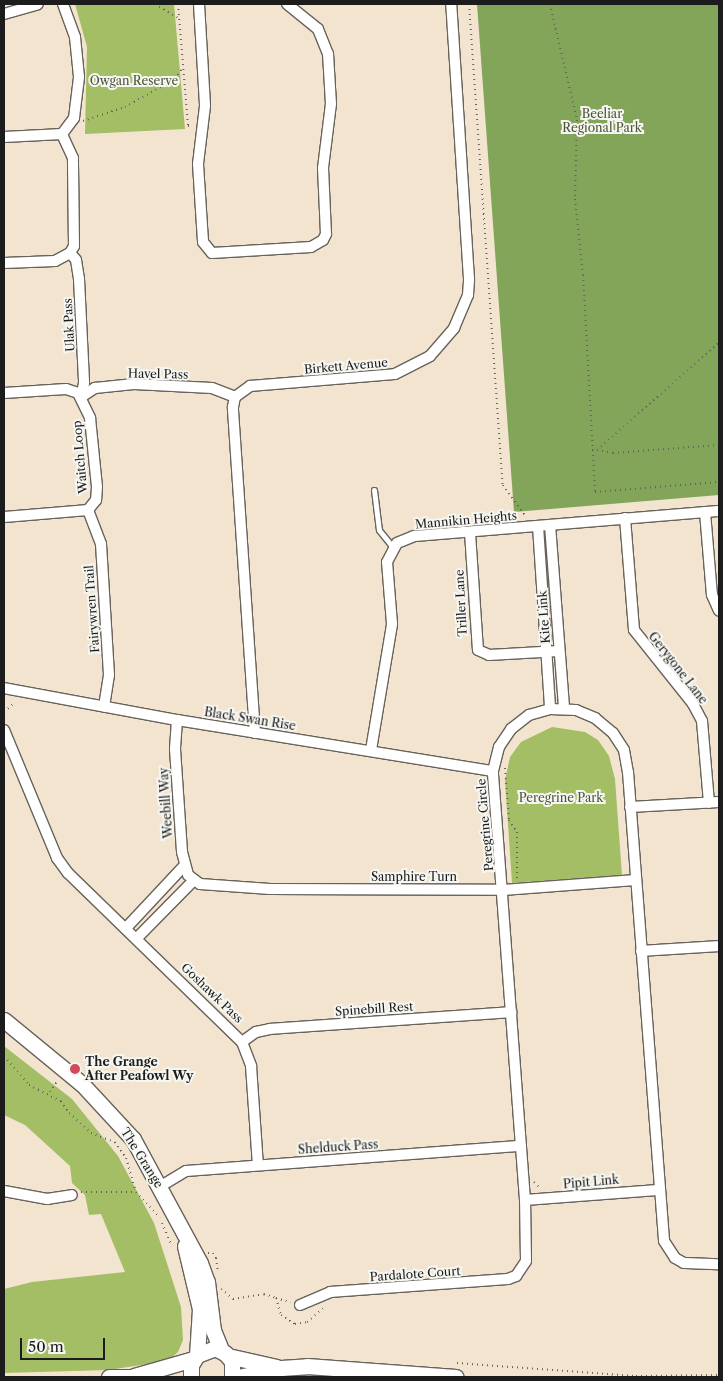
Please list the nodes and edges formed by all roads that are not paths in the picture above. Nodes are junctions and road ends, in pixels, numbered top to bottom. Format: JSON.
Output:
{"nodes":[{"id":1,"x":38,"y":4,"type":"edge"},
{"id":2,"x":63,"y":4,"type":"edge"},
{"id":3,"x":199,"y":4,"type":"edge"},
{"id":4,"x":286,"y":4,"type":"edge"},
{"id":5,"x":450,"y":4,"type":"edge"},
{"id":6,"x":4,"y":14,"type":"edge"},
{"id":7,"x":62,"y":134,"type":"junction"},
{"id":8,"x":4,"y":137,"type":"edge"},
{"id":9,"x":70,"y":253,"type":"junction"},
{"id":10,"x":4,"y":263,"type":"edge"},
{"id":11,"x":4,"y":393,"type":"edge"},
{"id":12,"x":82,"y":397,"type":"junction"},
{"id":13,"x":235,"y":397,"type":"junction"},
{"id":14,"x":374,"y":490,"type":"dead end"},
{"id":15,"x":88,"y":510,"type":"junction"},
{"id":16,"x":719,"y":510,"type":"edge"},
{"id":17,"x":705,"y":512,"type":"junction"},
{"id":18,"x":4,"y":516,"type":"edge"},
{"id":19,"x":625,"y":518,"type":"junction"},
{"id":20,"x":550,"y":525,"type":"junction"},
{"id":21,"x":538,"y":526,"type":"junction"},
{"id":22,"x":470,"y":533,"type":"junction"},
{"id":23,"x":393,"y":547,"type":"junction"},
{"id":24,"x":719,"y":611,"type":"edge"},
{"id":25,"x":559,"y":651,"type":"junction"},
{"id":26,"x":547,"y":652,"type":"junction"},
{"id":27,"x":4,"y":688,"type":"edge"},
{"id":28,"x":104,"y":707,"type":"junction"},
{"id":29,"x":564,"y":708,"type":"junction"},
{"id":30,"x":550,"y":709,"type":"junction"},
{"id":31,"x":177,"y":720,"type":"junction"},
{"id":32,"x":4,"y":730,"type":"edge"},
{"id":33,"x":255,"y":733,"type":"junction"},
{"id":34,"x":371,"y":750,"type":"junction"},
{"id":35,"x":492,"y":771,"type":"junction"},
{"id":36,"x":714,"y":802,"type":"edge"},
{"id":37,"x":630,"y":807,"type":"junction"},
{"id":38,"x":184,"y":866,"type":"junction"},
{"id":39,"x":194,"y":880,"type":"junction"},
{"id":40,"x":636,"y":880,"type":"junction"},
{"id":41,"x":502,"y":890,"type":"junction"},
{"id":42,"x":126,"y":928,"type":"junction"},
{"id":43,"x":137,"y":938,"type":"junction"},
{"id":44,"x":719,"y":946,"type":"edge"},
{"id":45,"x":641,"y":951,"type":"junction"},
{"id":46,"x":510,"y":1012,"type":"junction"},
{"id":47,"x":4,"y":1020,"type":"edge"},
{"id":48,"x":242,"y":1042,"type":"junction"},
{"id":49,"x":521,"y":1146,"type":"junction"},
{"id":50,"x":258,"y":1166,"type":"junction"},
{"id":51,"x":161,"y":1186,"type":"junction"},
{"id":52,"x":658,"y":1190,"type":"junction"},
{"id":53,"x":4,"y":1191,"type":"edge"},
{"id":54,"x":72,"y":1195,"type":"road end"},
{"id":55,"x":525,"y":1200,"type":"junction"},
{"id":56,"x":180,"y":1226,"type":"junction"},
{"id":57,"x":526,"y":1261,"type":"joint"},
{"id":58,"x":719,"y":1264,"type":"edge"},
{"id":59,"x":300,"y":1305,"type":"road end"},
{"id":60,"x":225,"y":1353,"type":"junction"},
{"id":61,"x":195,"y":1357,"type":"junction"},
{"id":62,"x":281,"y":1368,"type":"junction"},
{"id":63,"x":454,"y":1370,"type":"edge"},
{"id":64,"x":134,"y":1376,"type":"junction"},
{"id":65,"x":109,"y":1377,"type":"edge"},
{"id":66,"x":150,"y":1377,"type":"edge"},
{"id":67,"x":191,"y":1377,"type":"edge"},
{"id":68,"x":232,"y":1377,"type":"edge"},
{"id":69,"x":238,"y":1377,"type":"edge"}],
"edges":[{"from":1,"to":6,"type":"street"},
{"from":2,"to":7,"type":"street"},
{"from":3,"to":4,"type":"street"},
{"from":5,"to":13,"type":"street","name":"Birkett Avenue"},
{"from":7,"to":8,"type":"street"},
{"from":7,"to":9,"type":"street"},
{"from":9,"to":10,"type":"street"},
{"from":9,"to":12,"type":"street","name":"Ulak Pass"},
{"from":11,"to":12,"type":"street"},
{"from":12,"to":13,"type":"street","name":"Havel Pass"},
{"from":12,"to":15,"type":"street","name":"Waitch Loop"},
{"from":13,"to":33,"type":"street"},
{"from":14,"to":23,"type":"lane"},
{"from":15,"to":18,"type":"street","name":"Waitch Loop"},
{"from":15,"to":28,"type":"street","name":"Fairywren Trail"},
{"from":16,"to":17,"type":"street","name":"Mannikin Heights"},
{"from":17,"to":19,"type":"street","name":"Mannikin Heights"},
{"from":17,"to":24,"type":"street"},
{"from":19,"to":20,"type":"street","name":"Mannikin Heights"},
{"from":19,"to":36,"type":"street","name":"Gerygone Lane"},
{"from":20,"to":21,"type":"street","name":"Mannikin Heights"},
{"from":20,"to":25,"type":"street","name":"Kite Link"},
{"from":21,"to":22,"type":"street","name":"Mannikin Heights"},
{"from":21,"to":26,"type":"street","name":"Kite Link"},
{"from":22,"to":23,"type":"street","name":"Mannikin Heights"},
{"from":22,"to":26,"type":"street","name":"Triller Lane"},
{"from":23,"to":34,"type":"street"},
{"from":25,"to":26,"type":"street","name":"Triller Lane"},
{"from":25,"to":29,"type":"street","name":"Kite Link"},
{"from":26,"to":30,"type":"street","name":"Kite Link"},
{"from":27,"to":28,"type":"street","name":"Black Swan Rise"},
{"from":28,"to":31,"type":"street","name":"Black Swan Rise"},
{"from":29,"to":30,"type":"street","name":"Peregrine Circle"},
{"from":29,"to":37,"type":"street","name":"Peregrine Circle"},
{"from":30,"to":35,"type":"street","name":"Peregrine Circle"},
{"from":31,"to":33,"type":"street","name":"Black Swan Rise"},
{"from":31,"to":38,"type":"street","name":"Weebill Way"},
{"from":32,"to":42,"type":"street","name":"Goshawk Pass"},
{"from":33,"to":34,"type":"street","name":"Black Swan Rise"},
{"from":34,"to":35,"type":"street","name":"Black Swan Rise"},
{"from":35,"to":41,"type":"street","name":"Peregrine Circle"},
{"from":36,"to":37,"type":"street"},
{"from":37,"to":40,"type":"street","name":"Peregrine Circle"},
{"from":38,"to":39,"type":"street"},
{"from":38,"to":42,"type":"street"},
{"from":39,"to":41,"type":"street","name":"Samphire Turn"},
{"from":39,"to":43,"type":"street"},
{"from":40,"to":41,"type":"street","name":"Samphire Turn"},
{"from":40,"to":45,"type":"street","name":"Peregrine Circle"},
{"from":41,"to":46,"type":"street","name":"Peregrine Circle"},
{"from":42,"to":43,"type":"street","name":"Goshawk Pass"},
{"from":43,"to":48,"type":"street","name":"Goshawk Pass"},
{"from":44,"to":45,"type":"street"},
{"from":45,"to":52,"type":"street","name":"Peregrine Circle"},
{"from":46,"to":48,"type":"street","name":"Spinebill Rest"},
{"from":46,"to":49,"type":"street","name":"Peregrine Circle"},
{"from":47,"to":51,"type":"street","name":"The Grange"},
{"from":48,"to":50,"type":"street","name":"Goshawk Pass"},
{"from":49,"to":50,"type":"street","name":"Shelduck Pass"},
{"from":49,"to":55,"type":"street","name":"Peregrine Circle"},
{"from":50,"to":51,"type":"street","name":"Shelduck Pass"},
{"from":51,"to":56,"type":"street","name":"The Grange"},
{"from":52,"to":55,"type":"street","name":"Pipit Link"},
{"from":52,"to":58,"type":"street","name":"Peregrine Circle"},
{"from":53,"to":54,"type":"street"},
{"from":55,"to":57,"type":"street","name":"Peregrine Circle"},
{"from":56,"to":60,"type":"street","name":"The Grange"},
{"from":56,"to":61,"type":"street","name":"The Grange"},
{"from":57,"to":59,"type":"street","name":"Pardalote Court"},
{"from":60,"to":61,"type":"street"},
{"from":60,"to":62,"type":"street"},
{"from":60,"to":68,"type":"street","name":"The Grange"},
{"from":61,"to":64,"type":"street"},
{"from":61,"to":67,"type":"street","name":"The Grange"},
{"from":62,"to":63,"type":"street"},
{"from":62,"to":69,"type":"street"},
{"from":64,"to":65,"type":"street"},
{"from":64,"to":66,"type":"street"}]}
